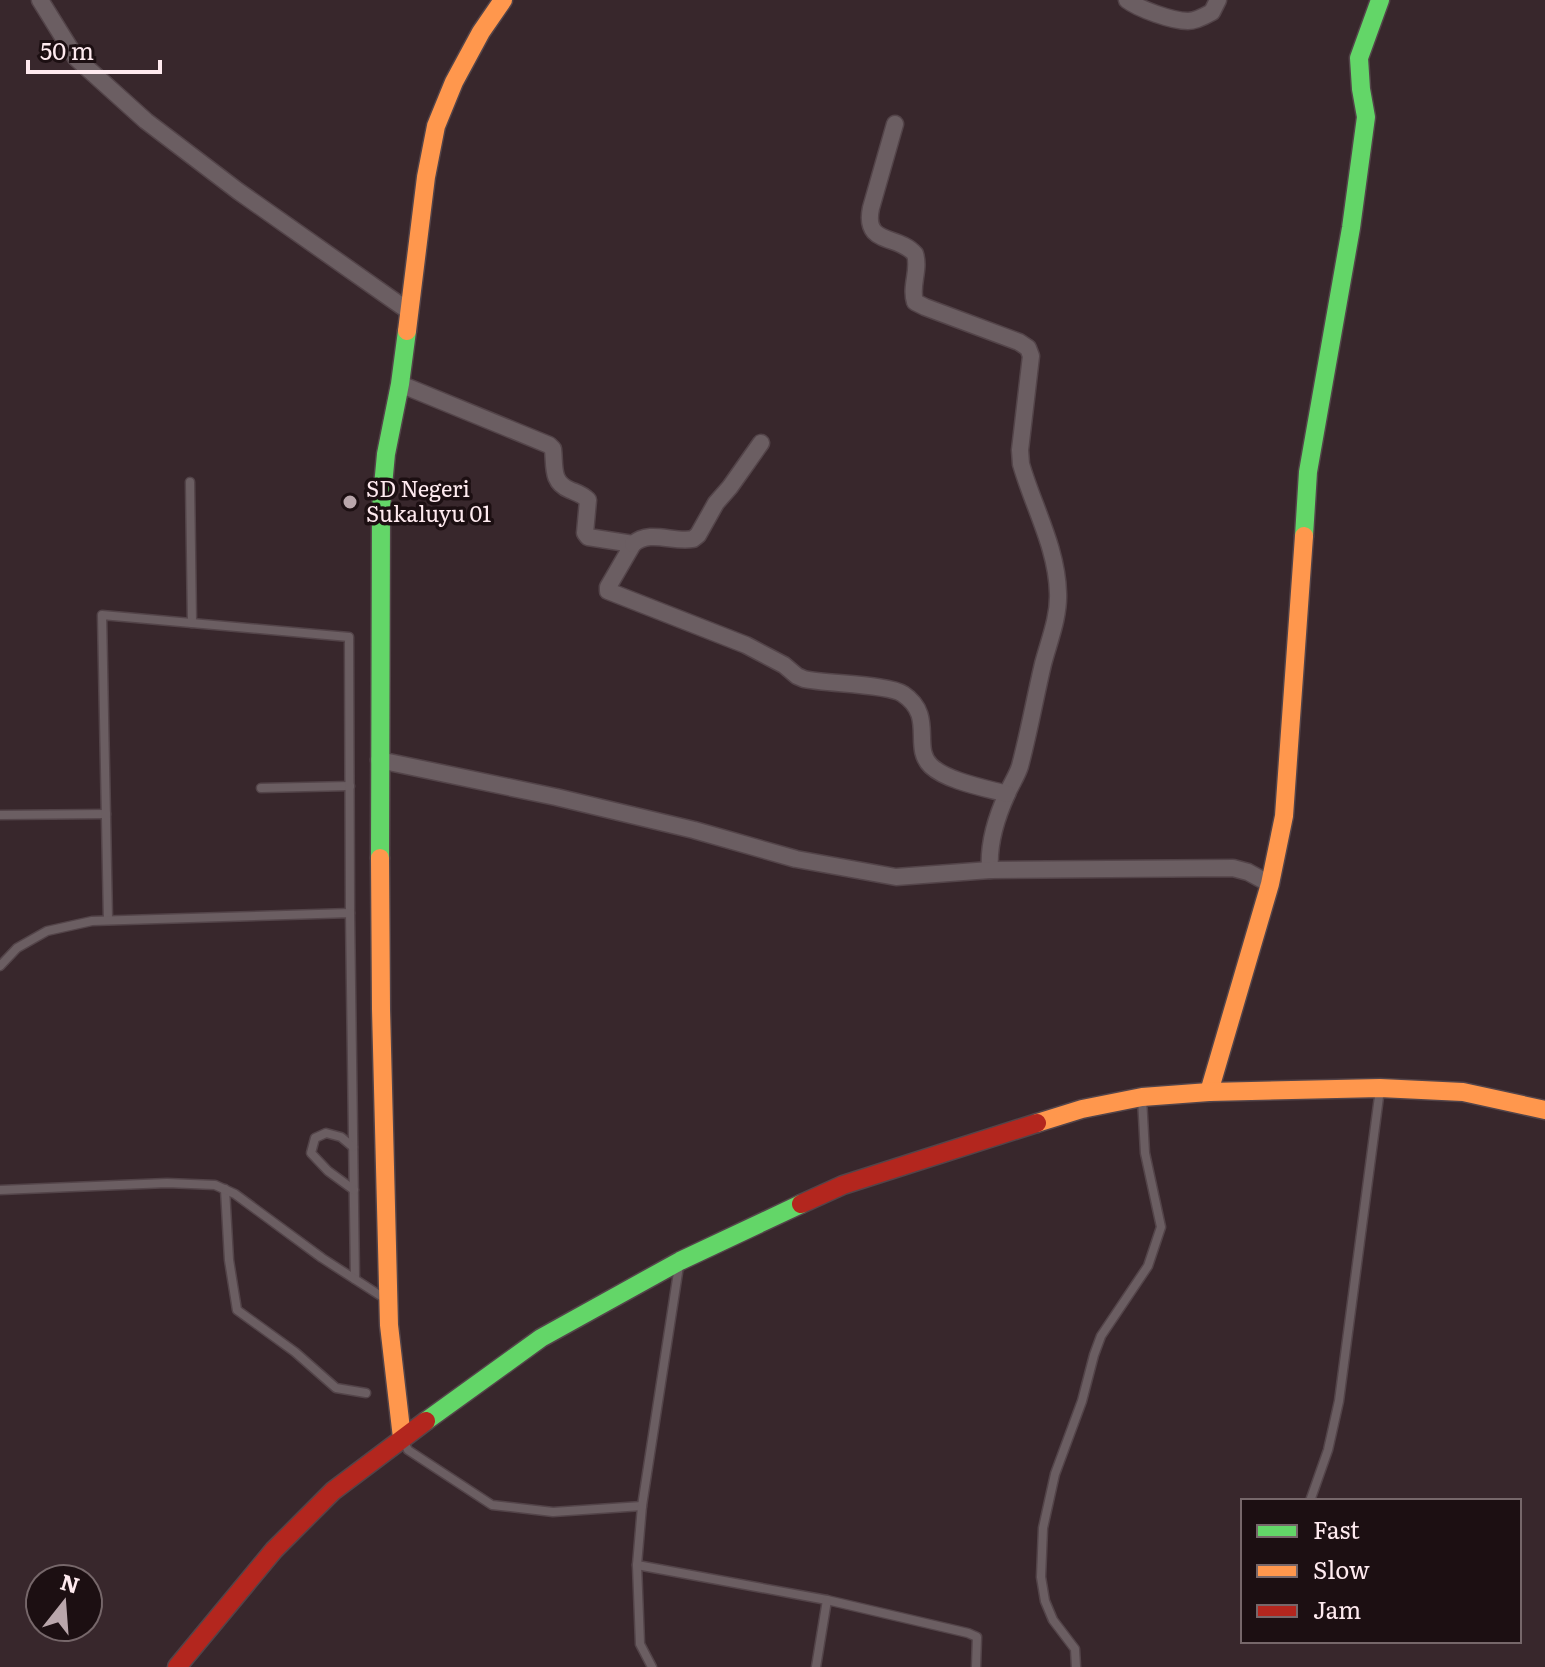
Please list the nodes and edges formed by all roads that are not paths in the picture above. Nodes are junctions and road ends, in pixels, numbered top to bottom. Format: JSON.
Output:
{"nodes":[{"id":1,"x":40,"y":0,"type":"edge"},
{"id":2,"x":503,"y":0,"type":"edge"},
{"id":3,"x":1127,"y":0,"type":"edge"},
{"id":4,"x":1218,"y":0,"type":"edge"},
{"id":5,"x":1380,"y":0,"type":"edge"},
{"id":6,"x":895,"y":124,"type":"dead end"},
{"id":7,"x":410,"y":312,"type":"junction"},
{"id":8,"x":400,"y":384,"type":"junction"},
{"id":9,"x":761,"y":443,"type":"dead end"},
{"id":10,"x":190,"y":482,"type":"dead end"},
{"id":11,"x":633,"y":544,"type":"junction"},
{"id":12,"x":192,"y":623,"type":"junction"},
{"id":13,"x":379,"y":760,"type":"junction"},
{"id":14,"x":350,"y":786,"type":"junction"},
{"id":15,"x":261,"y":788,"type":"dead end"},
{"id":16,"x":1007,"y":794,"type":"junction"},
{"id":17,"x":106,"y":814,"type":"junction"},
{"id":18,"x":0,"y":815,"type":"edge"},
{"id":19,"x":990,"y":870,"type":"junction"},
{"id":20,"x":1270,"y":884,"type":"junction"},
{"id":21,"x":350,"y":913,"type":"junction"},
{"id":22,"x":108,"y":920,"type":"junction"},
{"id":23,"x":0,"y":966,"type":"edge"},
{"id":24,"x":1380,"y":1088,"type":"junction"},
{"id":25,"x":1209,"y":1092,"type":"junction"},
{"id":26,"x":1142,"y":1097,"type":"junction"},
{"id":27,"x":1545,"y":1110,"type":"edge"},
{"id":28,"x":353,"y":1147,"type":"junction"},
{"id":29,"x":225,"y":1189,"type":"junction"},
{"id":30,"x":0,"y":1190,"type":"edge"},
{"id":31,"x":354,"y":1190,"type":"junction"},
{"id":32,"x":680,"y":1261,"type":"junction"},
{"id":33,"x":355,"y":1279,"type":"junction"},
{"id":34,"x":388,"y":1300,"type":"junction"},
{"id":35,"x":366,"y":1393,"type":"dead end"},
{"id":36,"x":402,"y":1438,"type":"junction"},
{"id":37,"x":1311,"y":1499,"type":"edge"},
{"id":38,"x":642,"y":1506,"type":"junction"},
{"id":39,"x":637,"y":1565,"type":"junction"},
{"id":40,"x":827,"y":1600,"type":"junction"},
{"id":41,"x":177,"y":1667,"type":"edge"},
{"id":42,"x":652,"y":1667,"type":"edge"},
{"id":43,"x":816,"y":1667,"type":"edge"},
{"id":44,"x":976,"y":1667,"type":"edge"},
{"id":45,"x":1076,"y":1667,"type":"edge"}],
"edges":[{"from":1,"to":7,"type":"street"},
{"from":2,"to":7,"type":"street"},
{"from":3,"to":4,"type":"street"},
{"from":5,"to":20,"type":"street"},
{"from":6,"to":16,"type":"street"},
{"from":7,"to":8,"type":"street"},
{"from":8,"to":11,"type":"street"},
{"from":8,"to":13,"type":"street"},
{"from":9,"to":11,"type":"street"},
{"from":10,"to":12,"type":"lane"},
{"from":11,"to":16,"type":"street"},
{"from":12,"to":14,"type":"lane"},
{"from":12,"to":17,"type":"lane"},
{"from":13,"to":19,"type":"street"},
{"from":13,"to":34,"type":"street"},
{"from":14,"to":15,"type":"lane"},
{"from":14,"to":21,"type":"lane"},
{"from":16,"to":19,"type":"street"},
{"from":17,"to":18,"type":"lane"},
{"from":17,"to":22,"type":"lane"},
{"from":19,"to":20,"type":"street"},
{"from":20,"to":25,"type":"street"},
{"from":21,"to":22,"type":"lane"},
{"from":21,"to":28,"type":"lane"},
{"from":22,"to":23,"type":"lane"},
{"from":24,"to":25,"type":"street"},
{"from":24,"to":27,"type":"street"},
{"from":24,"to":37,"type":"lane"},
{"from":25,"to":26,"type":"street"},
{"from":26,"to":32,"type":"street"},
{"from":26,"to":45,"type":"lane"},
{"from":28,"to":31,"type":"lane"},
{"from":28,"to":31,"type":"lane"},
{"from":29,"to":30,"type":"lane"},
{"from":29,"to":33,"type":"lane"},
{"from":29,"to":35,"type":"lane"},
{"from":31,"to":33,"type":"lane"},
{"from":32,"to":36,"type":"street"},
{"from":32,"to":38,"type":"lane"},
{"from":33,"to":34,"type":"lane"},
{"from":34,"to":36,"type":"street"},
{"from":36,"to":38,"type":"lane"},
{"from":36,"to":41,"type":"street"},
{"from":38,"to":39,"type":"lane"},
{"from":39,"to":40,"type":"lane"},
{"from":39,"to":42,"type":"lane"},
{"from":40,"to":43,"type":"lane"},
{"from":40,"to":44,"type":"lane"}]}
